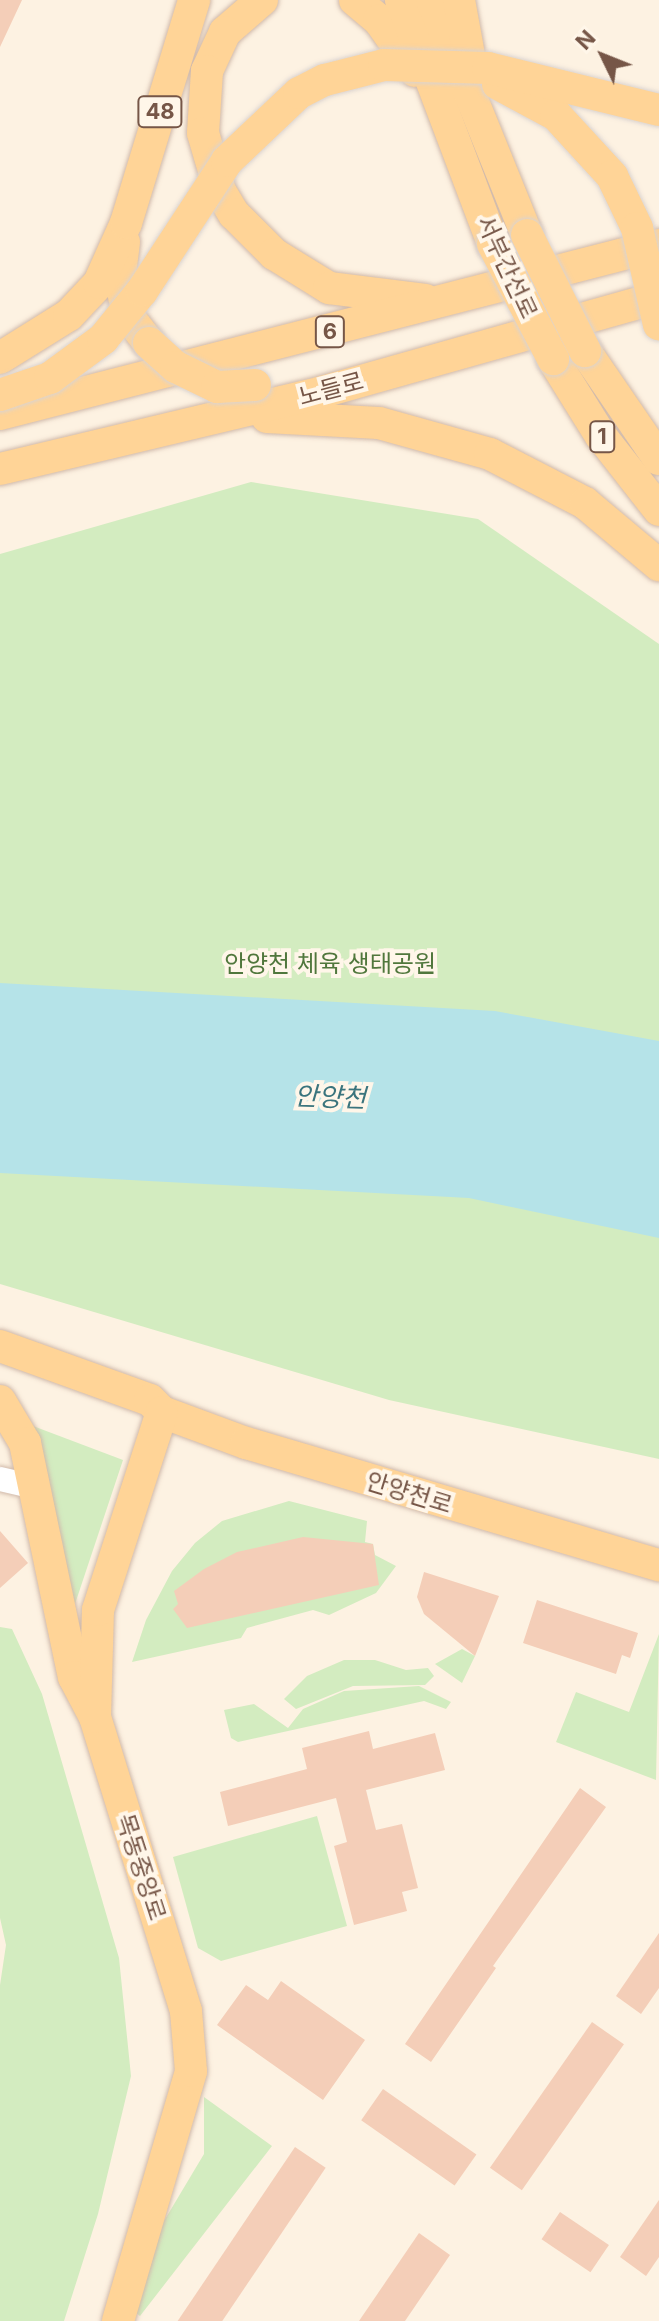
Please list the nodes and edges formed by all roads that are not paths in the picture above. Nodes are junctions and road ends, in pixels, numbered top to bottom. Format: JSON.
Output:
{"nodes":[{"id":1,"x":194,"y":0,"type":"edge"},
{"id":2,"x":262,"y":0,"type":"edge"},
{"id":3,"x":355,"y":0,"type":"edge"},
{"id":4,"x":401,"y":0,"type":"edge"},
{"id":5,"x":432,"y":0,"type":"edge"},
{"id":6,"x":459,"y":0,"type":"edge"},
{"id":7,"x":467,"y":79,"type":"junction"},
{"id":8,"x":440,"y":106,"type":"junction"},
{"id":9,"x":659,"y":110,"type":"edge"},
{"id":10,"x":659,"y":220,"type":"edge"},
{"id":11,"x":126,"y":223,"type":"junction"},
{"id":12,"x":659,"y":245,"type":"edge"},
{"id":13,"x":560,"y":272,"type":"junction"},
{"id":14,"x":659,"y":295,"type":"edge"},
{"id":15,"x":459,"y":300,"type":"junction"},
{"id":16,"x":659,"y":325,"type":"edge"},
{"id":17,"x":0,"y":358,"type":"edge"},
{"id":18,"x":322,"y":392,"type":"junction"},
{"id":19,"x":0,"y":395,"type":"edge"},
{"id":20,"x":0,"y":414,"type":"edge"},
{"id":21,"x":208,"y":419,"type":"junction"},
{"id":22,"x":659,"y":459,"type":"edge"},
{"id":23,"x":0,"y":469,"type":"edge"},
{"id":24,"x":659,"y":510,"type":"edge"},
{"id":25,"x":659,"y":565,"type":"edge"},
{"id":26,"x":0,"y":1346,"type":"edge"},
{"id":27,"x":0,"y":1369,"type":"edge"},
{"id":28,"x":0,"y":1401,"type":"edge"},
{"id":29,"x":162,"y":1412,"type":"junction"},
{"id":30,"x":0,"y":1479,"type":"edge"},
{"id":31,"x":34,"y":1487,"type":"junction"},
{"id":32,"x":659,"y":1565,"type":"edge"},
{"id":33,"x":95,"y":1717,"type":"junction"},
{"id":34,"x":118,"y":2321,"type":"edge"}],
"edges":[{"from":1,"to":11,"type":"main road","number":"48"},
{"from":2,"to":15,"type":"main road"},
{"from":3,"to":8,"type":"main road"},
{"from":4,"to":8,"type":"main road","name":"서부간선로","number":"1"},
{"from":5,"to":7,"type":"main road","name":"서부간선로","number":"1"},
{"from":6,"to":7,"type":"main road"},
{"from":7,"to":9,"type":"main road","bridge":true},
{"from":7,"to":16,"type":"main road","bridge":true},
{"from":7,"to":19,"type":"main road","bridge":true},
{"from":7,"to":22,"type":"main road","name":"서부간선로","number":"1","bridge":true},
{"from":8,"to":24,"type":"main road","name":"서부간선로","number":"1","bridge":true},
{"from":10,"to":13,"type":"main road"},
{"from":11,"to":17,"type":"main road","number":"48"},
{"from":11,"to":18,"type":"main road","bridge":true},
{"from":12,"to":13,"type":"main road","number":"6"},
{"from":13,"to":15,"type":"main road","number":"6"},
{"from":14,"to":18,"type":"main road","name":"노들로","number":"6"},
{"from":15,"to":20,"type":"main road","number":"6"},
{"from":18,"to":21,"type":"main road","name":"노들로","number":"6"},
{"from":21,"to":23,"type":"main road","name":"노들로","number":"6"},
{"from":21,"to":25,"type":"main road"},
{"from":26,"to":29,"type":"main road","name":"안양천로"},
{"from":27,"to":29,"type":"main road","name":"안양천로"},
{"from":28,"to":31,"type":"main road"},
{"from":29,"to":32,"type":"main road","name":"안양천로"},
{"from":29,"to":33,"type":"main road","name":"목동중앙로"},
{"from":30,"to":31,"type":"street"},
{"from":31,"to":33,"type":"main road"},
{"from":33,"to":34,"type":"main road","name":"목동중앙로"}]}
